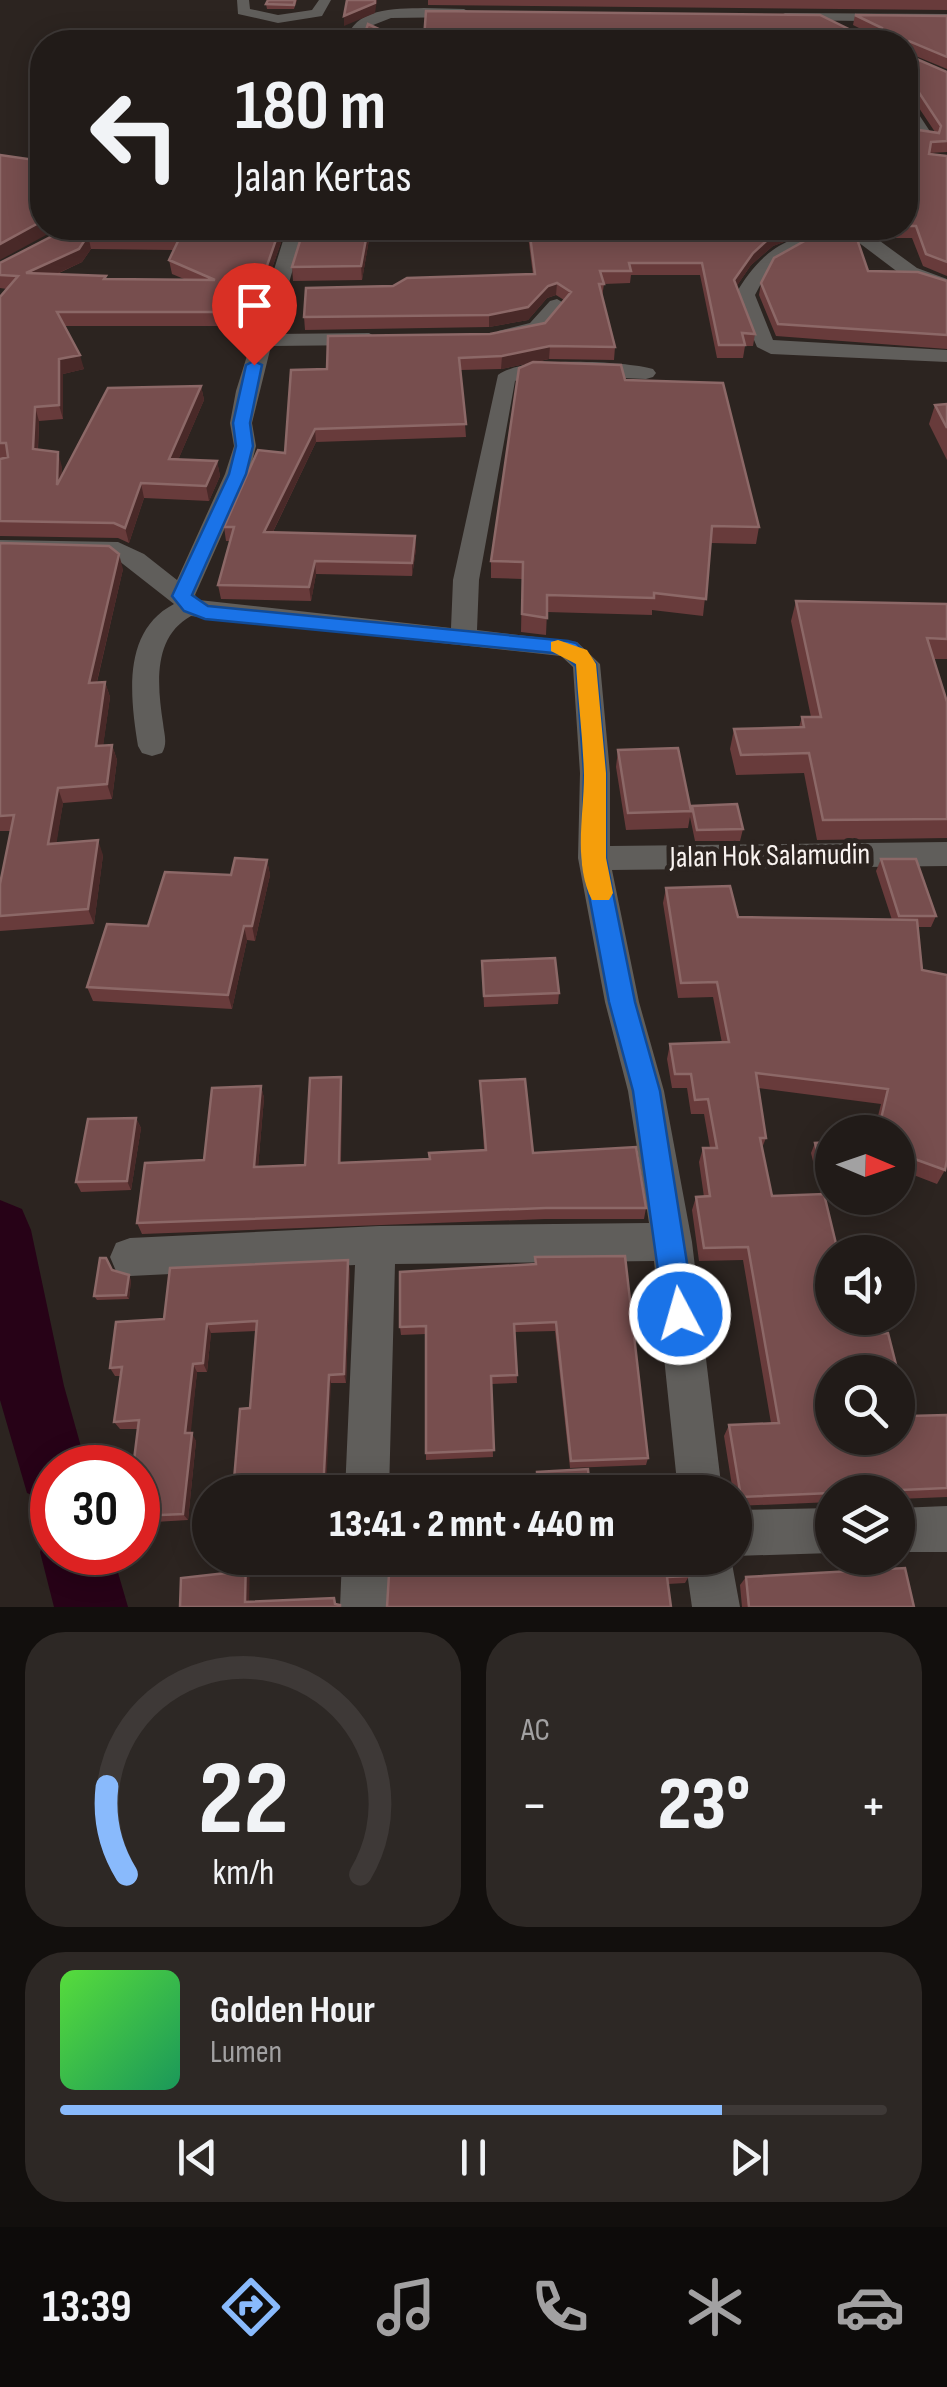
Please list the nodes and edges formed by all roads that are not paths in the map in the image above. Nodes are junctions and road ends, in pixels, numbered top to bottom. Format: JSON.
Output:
{"nodes":[{"id":1,"x":243,"y":0,"type":"edge"},
{"id":2,"x":325,"y":0,"type":"edge"},
{"id":3,"x":484,"y":14,"type":"edge"},
{"id":4,"x":760,"y":16,"type":"edge"},
{"id":5,"x":818,"y":17,"type":"junction"},
{"id":6,"x":944,"y":20,"type":"edge"},
{"id":7,"x":355,"y":30,"type":"edge"},
{"id":8,"x":845,"y":30,"type":"edge"},
{"id":9,"x":918,"y":120,"type":"edge"},
{"id":10,"x":924,"y":127,"type":"edge"},
{"id":11,"x":294,"y":240,"type":"edge"},
{"id":12,"x":805,"y":240,"type":"edge"},
{"id":13,"x":868,"y":240,"type":"edge"},
{"id":14,"x":947,"y":285,"type":"edge"},
{"id":15,"x":557,"y":305,"type":"edge"},
{"id":16,"x":489,"y":337,"type":"edge"},
{"id":17,"x":391,"y":339,"type":"edge"},
{"id":18,"x":262,"y":340,"type":"junction"},
{"id":19,"x":947,"y":356,"type":"edge"},
{"id":20,"x":646,"y":373,"type":"dead end"},
{"id":21,"x":0,"y":547,"type":"edge"},
{"id":22,"x":186,"y":601,"type":"junction"},
{"id":23,"x":464,"y":639,"type":"junction"},
{"id":24,"x":152,"y":746,"type":"dead end"},
{"id":25,"x":947,"y":854,"type":"edge"},
{"id":26,"x":594,"y":858,"type":"junction"},
{"id":27,"x":672,"y":1242,"type":"junction"},
{"id":28,"x":379,"y":1245,"type":"junction"},
{"id":29,"x":130,"y":1256,"type":"dead end"},
{"id":30,"x":367,"y":1475,"type":"edge"},
{"id":31,"x":698,"y":1475,"type":"edge"},
{"id":32,"x":947,"y":1529,"type":"edge"},
{"id":33,"x":915,"y":1530,"type":"edge"},
{"id":34,"x":815,"y":1531,"type":"edge"},
{"id":35,"x":752,"y":1532,"type":"edge"},
{"id":36,"x":365,"y":1575,"type":"edge"},
{"id":37,"x":711,"y":1575,"type":"edge"},
{"id":38,"x":364,"y":1607,"type":"edge"},
{"id":39,"x":716,"y":1607,"type":"edge"}],
"edges":[{"from":1,"to":2,"type":"street"},
{"from":3,"to":7,"type":"street"},
{"from":4,"to":5,"type":"street"},
{"from":5,"to":6,"type":"street"},
{"from":5,"to":8,"type":"street"},
{"from":9,"to":10,"type":"street"},
{"from":11,"to":18,"type":"street"},
{"from":12,"to":19,"type":"street"},
{"from":13,"to":14,"type":"street"},
{"from":15,"to":16,"type":"street"},
{"from":17,"to":18,"type":"street"},
{"from":18,"to":22,"type":"street"},
{"from":20,"to":23,"type":"street"},
{"from":21,"to":22,"type":"street"},
{"from":22,"to":23,"type":"street"},
{"from":22,"to":24,"type":"street"},
{"from":23,"to":26,"type":"street"},
{"from":25,"to":26,"type":"street","name":"Jalan Hok Salamudin"},
{"from":26,"to":27,"type":"street"},
{"from":27,"to":28,"type":"street"},
{"from":27,"to":31,"type":"street"},
{"from":28,"to":29,"type":"street"},
{"from":28,"to":30,"type":"street"},
{"from":32,"to":33,"type":"street"},
{"from":34,"to":35,"type":"street"},
{"from":36,"to":38,"type":"street"},
{"from":37,"to":39,"type":"street"}]}
